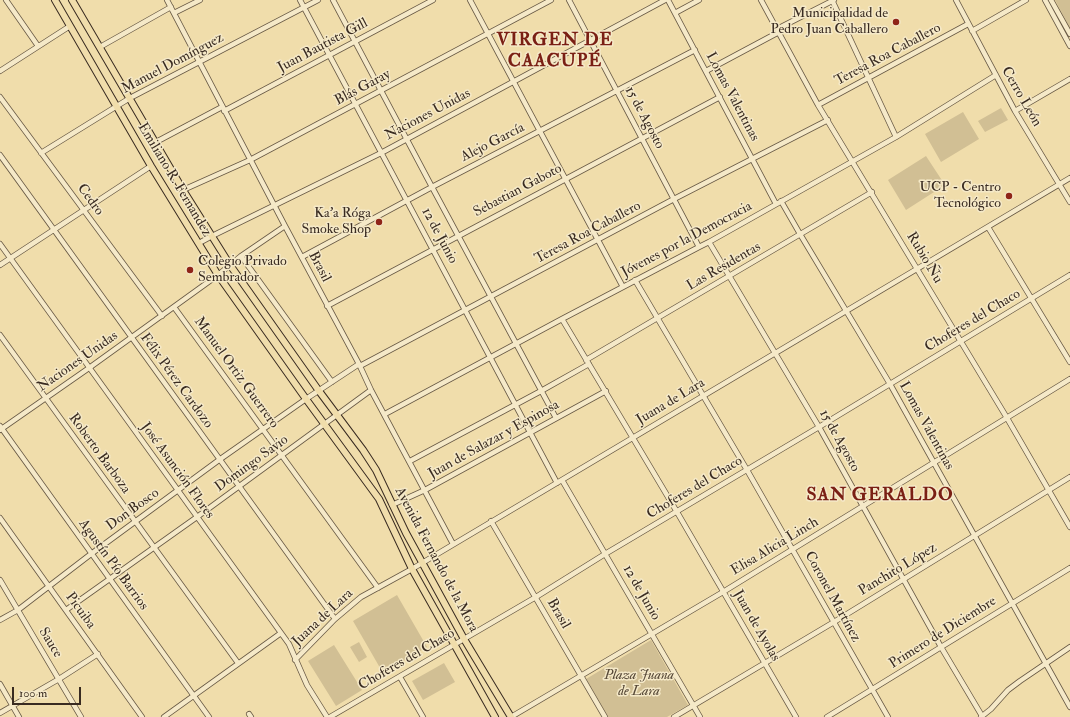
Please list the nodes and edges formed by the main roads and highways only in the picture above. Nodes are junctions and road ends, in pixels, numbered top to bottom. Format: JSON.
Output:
{"nodes":[{"id":1,"x":55,"y":0,"type":"edge"},
{"id":2,"x":72,"y":0,"type":"edge"},
{"id":3,"x":324,"y":424,"type":"joint"},
{"id":4,"x":495,"y":717,"type":"edge"},
{"id":5,"x":511,"y":717,"type":"edge"}],
"edges":[{"from":1,"to":3,"type":"main road","name":"Emiliano R. Fernandez"},
{"from":2,"to":5,"type":"main road","name":"Avenida Fernando de la Mora"},
{"from":3,"to":4,"type":"main road","name":"Avenida Fernando de la Mora"}]}
